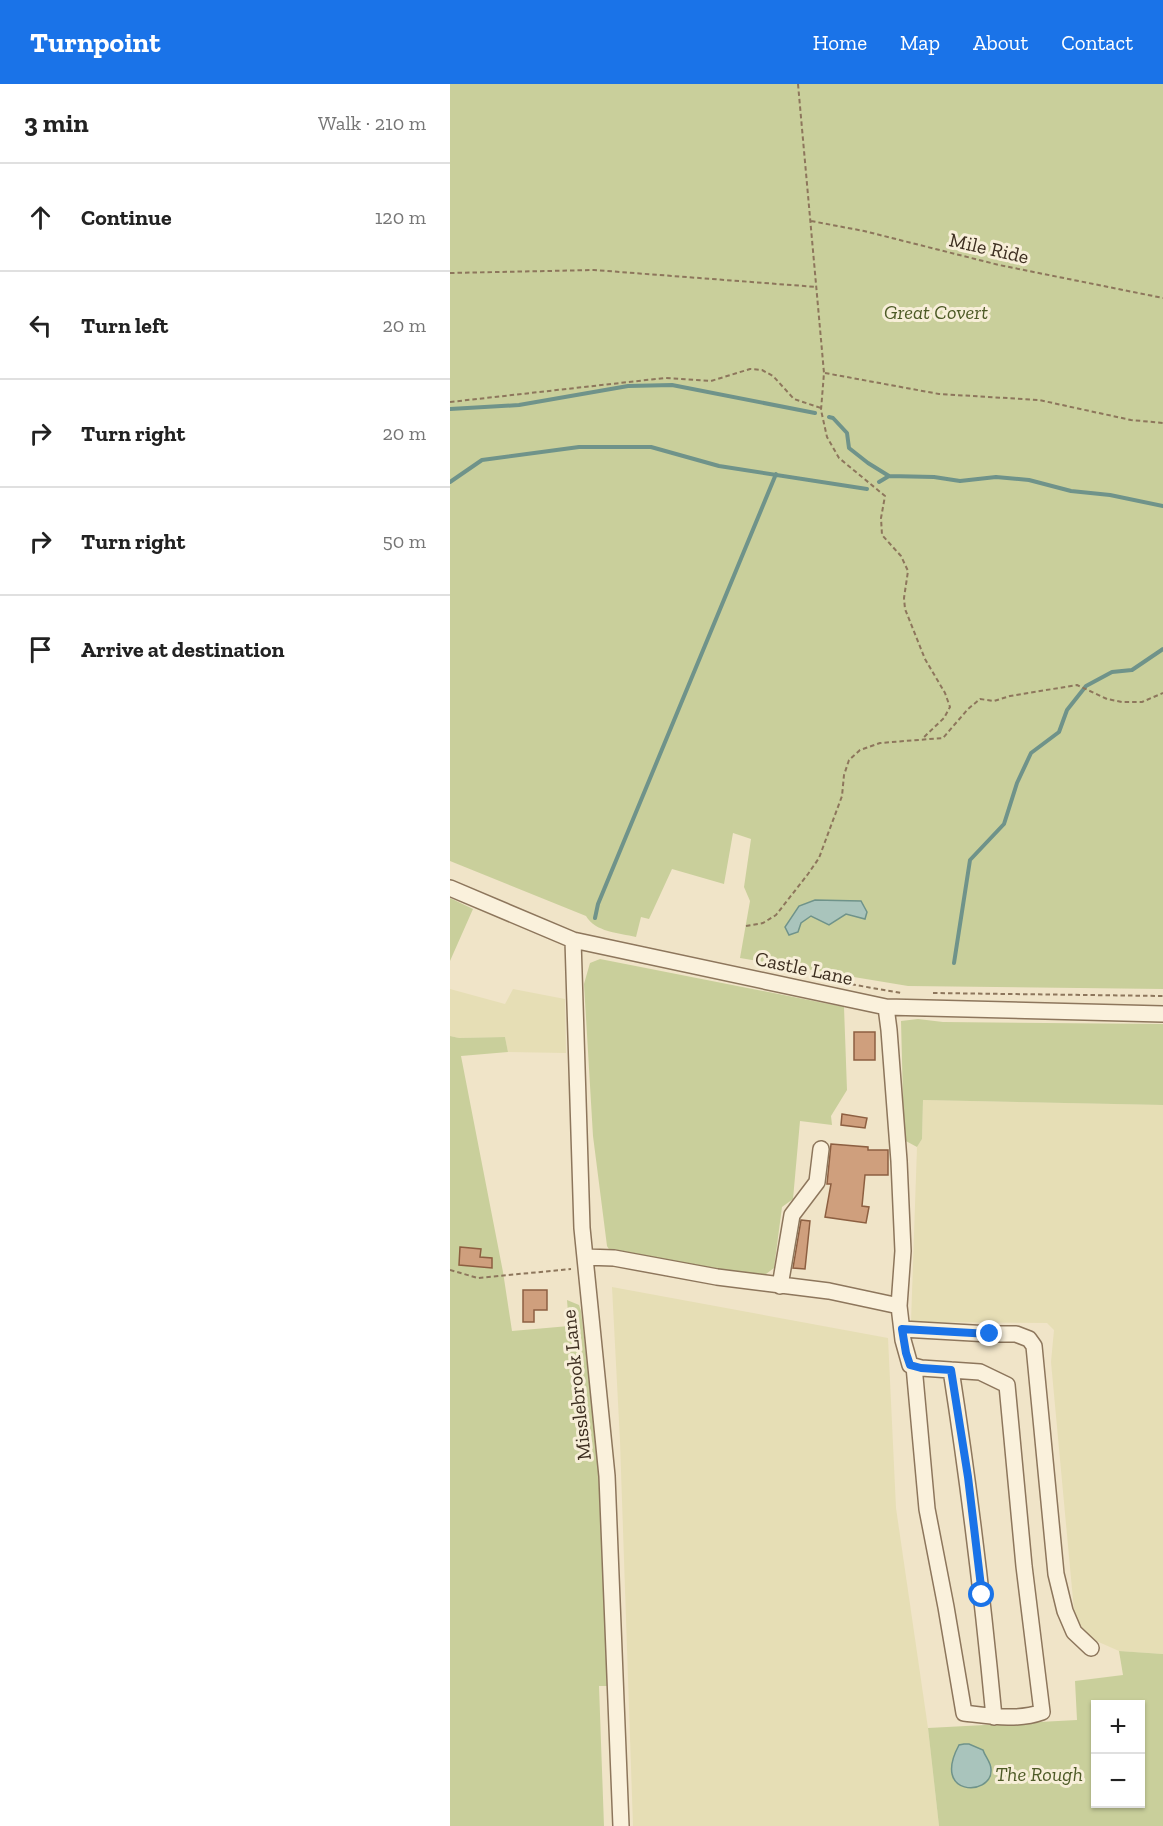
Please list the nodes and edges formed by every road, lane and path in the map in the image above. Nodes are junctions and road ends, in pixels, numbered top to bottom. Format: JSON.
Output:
{"nodes":[{"id":1,"x":798,"y":84,"type":"edge"},
{"id":2,"x":810,"y":221,"type":"junction"},
{"id":3,"x":450,"y":273,"type":"edge"},
{"id":4,"x":817,"y":287,"type":"junction"},
{"id":5,"x":1163,"y":298,"type":"edge"},
{"id":6,"x":824,"y":373,"type":"junction"},
{"id":7,"x":450,"y":402,"type":"edge"},
{"id":8,"x":821,"y":408,"type":"junction"},
{"id":9,"x":1163,"y":423,"type":"edge"},
{"id":10,"x":1163,"y":693,"type":"edge"},
{"id":11,"x":922,"y":739,"type":"junction"},
{"id":12,"x":450,"y":888,"type":"edge"},
{"id":13,"x":746,"y":926,"type":"dead end"},
{"id":14,"x":573,"y":940,"type":"junction"},
{"id":15,"x":841,"y":982,"type":"dead end"},
{"id":16,"x":900,"y":993,"type":"dead end"},
{"id":17,"x":924,"y":993,"type":"dead end"},
{"id":18,"x":1163,"y":996,"type":"edge"},
{"id":19,"x":886,"y":1007,"type":"junction"},
{"id":20,"x":1163,"y":1014,"type":"edge"},
{"id":21,"x":821,"y":1149,"type":"dead end"},
{"id":22,"x":585,"y":1263,"type":"junction"},
{"id":23,"x":450,"y":1270,"type":"edge"},
{"id":24,"x":780,"y":1286,"type":"junction"},
{"id":25,"x":899,"y":1306,"type":"junction"},
{"id":26,"x":902,"y":1329,"type":"junction"},
{"id":27,"x":914,"y":1366,"type":"junction"},
{"id":28,"x":951,"y":1370,"type":"junction"},
{"id":29,"x":1091,"y":1648,"type":"dead end"},
{"id":30,"x":994,"y":1717,"type":"junction"},
{"id":31,"x":621,"y":1826,"type":"edge"}],
"edges":[{"from":1,"to":2,"type":"path"},
{"from":2,"to":4,"type":"path"},
{"from":2,"to":5,"type":"path","name":"Mile Ride"},
{"from":3,"to":4,"type":"path"},
{"from":4,"to":6,"type":"path"},
{"from":6,"to":8,"type":"path"},
{"from":6,"to":9,"type":"path"},
{"from":7,"to":8,"type":"path"},
{"from":8,"to":11,"type":"path"},
{"from":10,"to":11,"type":"path"},
{"from":11,"to":13,"type":"path"},
{"from":12,"to":14,"type":"street","name":"Castle Lane"},
{"from":14,"to":19,"type":"street","name":"Castle Lane"},
{"from":14,"to":22,"type":"street","name":"Misslebrook Lane"},
{"from":15,"to":16,"type":"path"},
{"from":17,"to":18,"type":"path"},
{"from":19,"to":20,"type":"street","name":"Castle Lane"},
{"from":19,"to":25,"type":"street"},
{"from":21,"to":24,"type":"street"},
{"from":22,"to":23,"type":"path"},
{"from":22,"to":24,"type":"street"},
{"from":22,"to":31,"type":"street","name":"Misslebrook Lane"},
{"from":24,"to":25,"type":"street"},
{"from":25,"to":26,"type":"street"},
{"from":26,"to":27,"type":"street"},
{"from":26,"to":29,"type":"street"},
{"from":27,"to":28,"type":"street"},
{"from":27,"to":30,"type":"street"},
{"from":28,"to":30,"type":"street"},
{"from":28,"to":30,"type":"street"}]}
